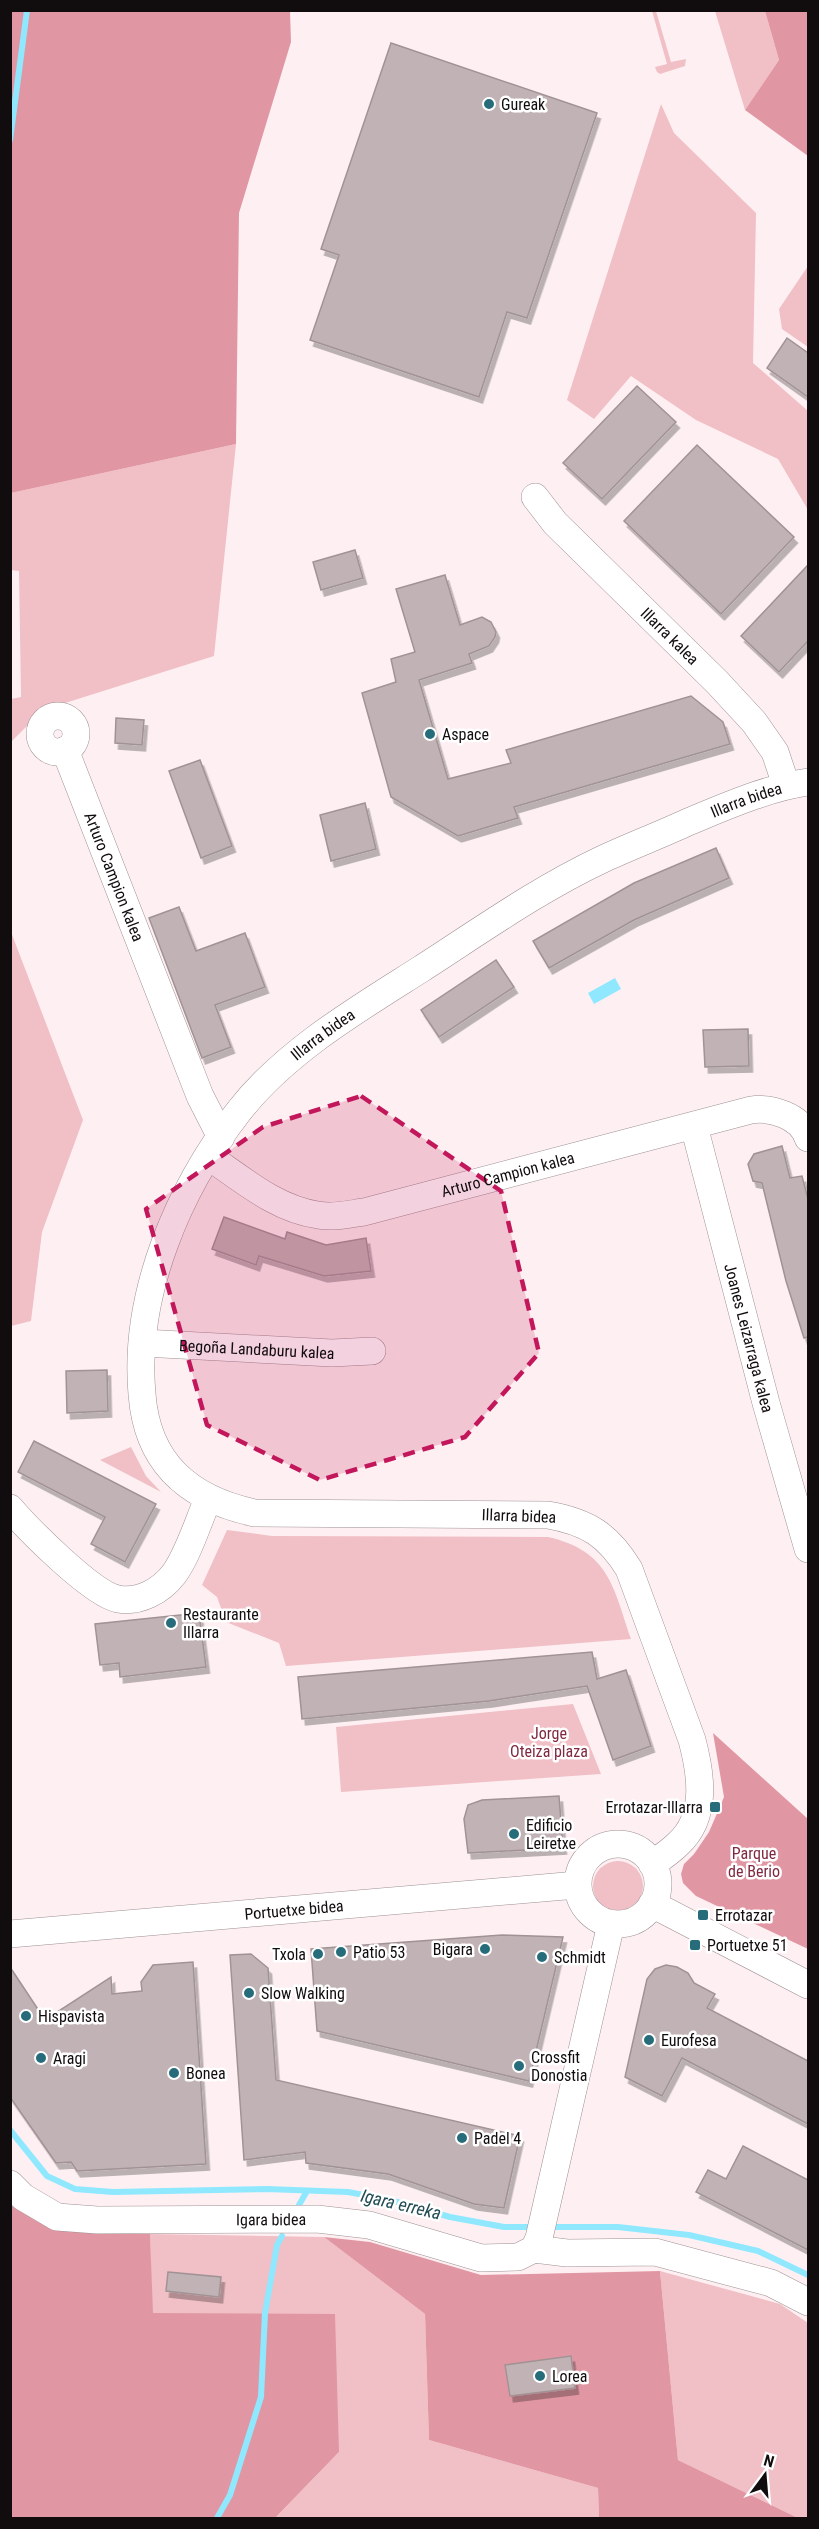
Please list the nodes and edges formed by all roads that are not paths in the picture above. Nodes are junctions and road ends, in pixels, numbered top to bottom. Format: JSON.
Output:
{"nodes":[{"id":1,"x":535,"y":497,"type":"dead end"},
{"id":2,"x":65,"y":750,"type":"dead end"},
{"id":3,"x":797,"y":784,"type":"edge"},
{"id":4,"x":694,"y":1126,"type":"junction"},
{"id":5,"x":808,"y":1138,"type":"edge"},
{"id":6,"x":215,"y":1146,"type":"junction"},
{"id":7,"x":143,"y":1343,"type":"junction"},
{"id":8,"x":372,"y":1351,"type":"dead end"},
{"id":9,"x":207,"y":1499,"type":"junction"},
{"id":10,"x":10,"y":1508,"type":"edge"},
{"id":11,"x":808,"y":1549,"type":"edge"},
{"id":12,"x":652,"y":1864,"type":"junction"},
{"id":13,"x":578,"y":1885,"type":"junction"},
{"id":14,"x":652,"y":1904,"type":"junction"},
{"id":15,"x":611,"y":1924,"type":"junction"},
{"id":16,"x":10,"y":1934,"type":"edge"},
{"id":17,"x":808,"y":1985,"type":"edge"},
{"id":18,"x":10,"y":2184,"type":"edge"},
{"id":19,"x":537,"y":2243,"type":"junction"},
{"id":20,"x":808,"y":2302,"type":"edge"}],
"edges":[{"from":1,"to":3,"type":"street","name":"Illarra kalea"},
{"from":2,"to":6,"type":"street","name":"Arturo Campion kalea"},
{"from":3,"to":6,"type":"street","name":"Illarra bidea"},
{"from":4,"to":5,"type":"street","name":"Arturo Campion kalea"},
{"from":4,"to":6,"type":"street","name":"Arturo Campion kalea"},
{"from":4,"to":11,"type":"street","name":"Joanes Leizarraga kalea"},
{"from":6,"to":7,"type":"street","name":"Illarra bidea"},
{"from":7,"to":8,"type":"street","name":"Begoña Landaburu kalea"},
{"from":7,"to":9,"type":"street","name":"Illarra bidea"},
{"from":9,"to":10,"type":"street"},
{"from":9,"to":12,"type":"street","name":"Illarra bidea"},
{"from":12,"to":13,"type":"street"},
{"from":12,"to":14,"type":"street"},
{"from":13,"to":15,"type":"street"},
{"from":13,"to":16,"type":"street","name":"Portuetxe bidea"},
{"from":14,"to":15,"type":"street"},
{"from":14,"to":17,"type":"street"},
{"from":15,"to":19,"type":"street"},
{"from":18,"to":19,"type":"street","name":"Igara bidea"},
{"from":19,"to":20,"type":"street","name":"Igara bidea"}]}
